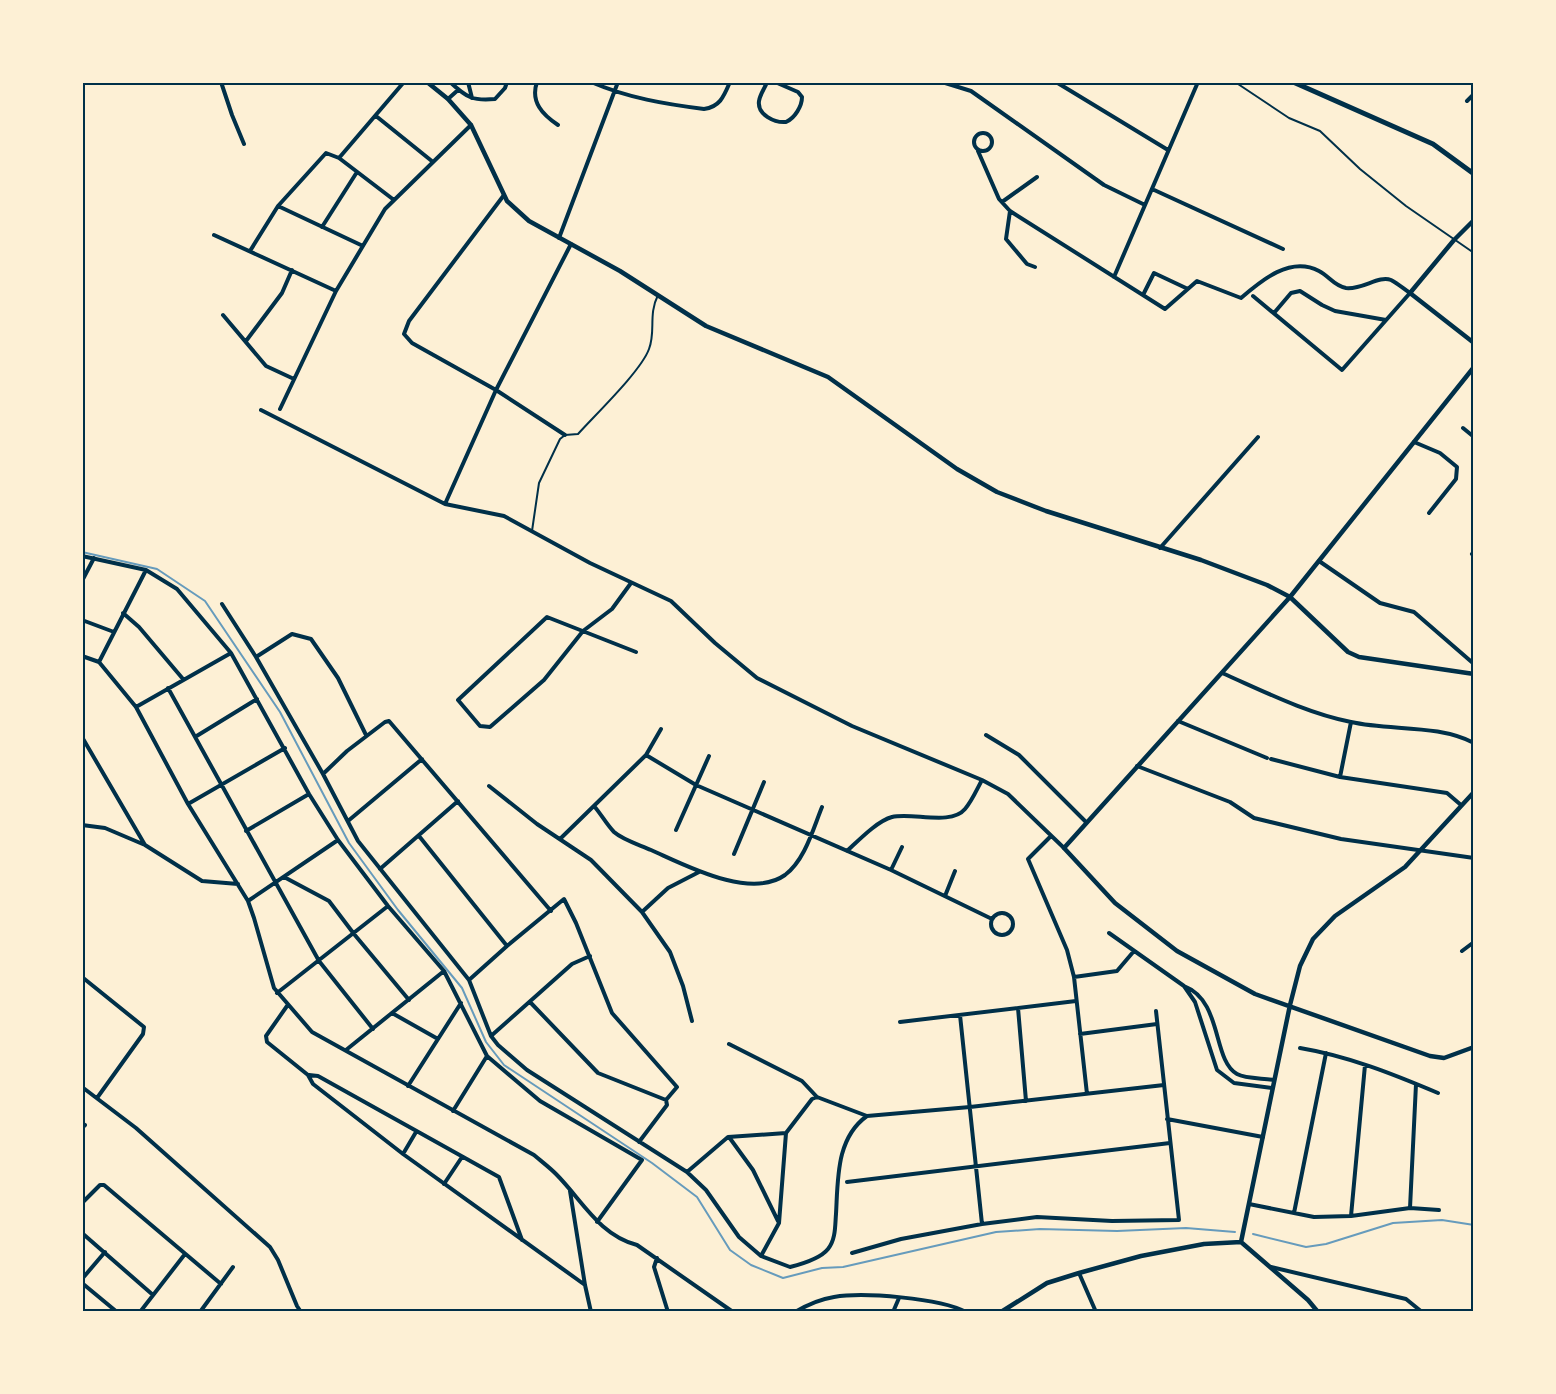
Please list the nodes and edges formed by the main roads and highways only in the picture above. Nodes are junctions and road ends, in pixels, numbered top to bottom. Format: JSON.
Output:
{"nodes":[{"id":1,"x":1293,"y":82,"type":"edge"},
{"id":2,"x":1473,"y":174,"type":"edge"}],
"edges":[{"from":1,"to":2,"type":"main road"}]}
